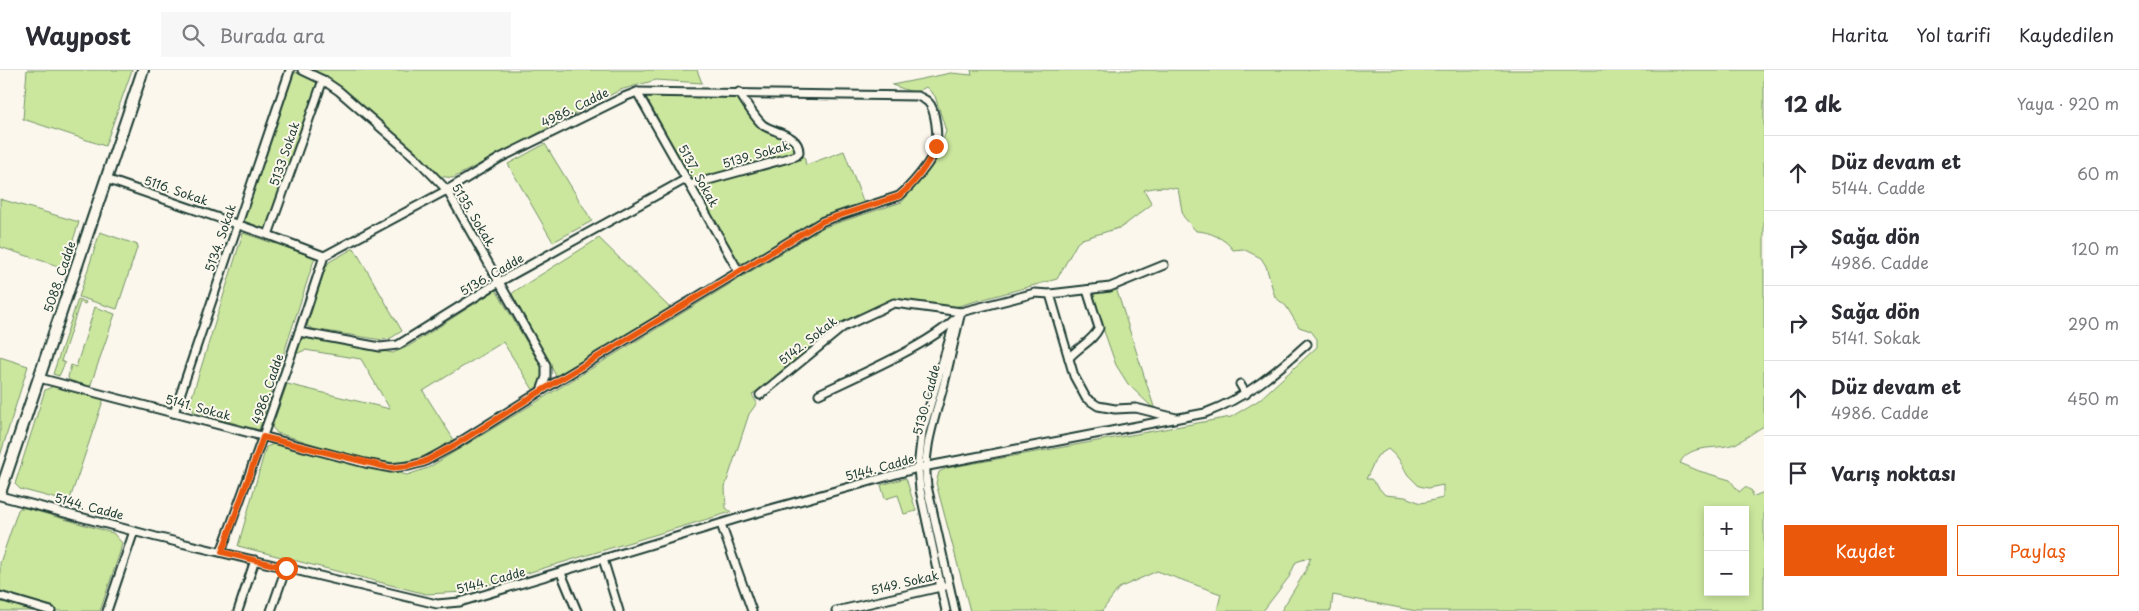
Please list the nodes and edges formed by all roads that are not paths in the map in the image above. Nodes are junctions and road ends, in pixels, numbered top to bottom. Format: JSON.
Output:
{"nodes":[{"id":1,"x":143,"y":70,"type":"edge"},
{"id":2,"x":290,"y":70,"type":"edge"},
{"id":3,"x":302,"y":70,"type":"edge"},
{"id":4,"x":323,"y":80,"type":"junction"},
{"id":5,"x":638,"y":92,"type":"junction"},
{"id":6,"x":739,"y":92,"type":"junction"},
{"id":7,"x":106,"y":179,"type":"junction"},
{"id":8,"x":688,"y":182,"type":"junction"},
{"id":9,"x":447,"y":190,"type":"junction"},
{"id":10,"x":238,"y":224,"type":"junction"},
{"id":11,"x":268,"y":235,"type":"junction"},
{"id":12,"x":324,"y":256,"type":"junction"},
{"id":13,"x":1164,"y":265,"type":"dead end"},
{"id":14,"x":738,"y":272,"type":"junction"},
{"id":15,"x":500,"y":282,"type":"junction"},
{"id":16,"x":1087,"y":290,"type":"junction"},
{"id":17,"x":1050,"y":294,"type":"junction"},
{"id":18,"x":961,"y":312,"type":"junction"},
{"id":19,"x":954,"y":321,"type":"junction"},
{"id":20,"x":300,"y":332,"type":"junction"},
{"id":21,"x":1308,"y":344,"type":"dead end"},
{"id":22,"x":1069,"y":358,"type":"junction"},
{"id":23,"x":39,"y":378,"type":"junction"},
{"id":24,"x":1240,"y":384,"type":"dead end"},
{"id":25,"x":541,"y":391,"type":"junction"},
{"id":26,"x":819,"y":394,"type":"dead end"},
{"id":27,"x":1246,"y":394,"type":"junction"},
{"id":28,"x":760,"y":395,"type":"dead end"},
{"id":29,"x":174,"y":414,"type":"junction"},
{"id":30,"x":1181,"y":419,"type":"junction"},
{"id":31,"x":263,"y":437,"type":"junction"},
{"id":32,"x":922,"y":468,"type":"junction"},
{"id":33,"x":0,"y":494,"type":"edge"},
{"id":34,"x":721,"y":524,"type":"junction"},
{"id":35,"x":134,"y":531,"type":"junction"},
{"id":36,"x":222,"y":552,"type":"junction"},
{"id":37,"x":603,"y":559,"type":"junction"},
{"id":38,"x":255,"y":560,"type":"junction"},
{"id":39,"x":286,"y":568,"type":"junction"},
{"id":40,"x":561,"y":573,"type":"junction"},
{"id":41,"x":949,"y":584,"type":"junction"},
{"id":42,"x":941,"y":587,"type":"junction"},
{"id":43,"x":0,"y":596,"type":"edge"},
{"id":44,"x":437,"y":607,"type":"edge"},
{"id":45,"x":51,"y":611,"type":"edge"},
{"id":46,"x":106,"y":611,"type":"edge"},
{"id":47,"x":238,"y":611,"type":"edge"},
{"id":48,"x":271,"y":611,"type":"edge"},
{"id":49,"x":578,"y":611,"type":"edge"},
{"id":50,"x":619,"y":611,"type":"edge"},
{"id":51,"x":752,"y":611,"type":"edge"},
{"id":52,"x":836,"y":611,"type":"edge"},
{"id":53,"x":946,"y":611,"type":"edge"},
{"id":54,"x":955,"y":611,"type":"edge"}],
"edges":[{"from":1,"to":7,"type":"street","name":"5088. Cadde"},
{"from":2,"to":10,"type":"street","name":"5134. Sokak"},
{"from":3,"to":4,"type":"street","name":"5135. Sokak"},
{"from":4,"to":9,"type":"street","name":"5135. Sokak"},
{"from":4,"to":11,"type":"street","name":"5133 Sokak"},
{"from":5,"to":6,"type":"street","name":"4986. Cadde"},
{"from":5,"to":8,"type":"street","name":"5137. Sokak"},
{"from":5,"to":9,"type":"street","name":"4986. Cadde"},
{"from":6,"to":8,"type":"street","name":"5139. Sokak"},
{"from":6,"to":14,"type":"street","name":"4986. Cadde"},
{"from":7,"to":10,"type":"street","name":"5116. Sokak"},
{"from":7,"to":23,"type":"street","name":"5088. Cadde"},
{"from":8,"to":14,"type":"street","name":"5137. Sokak"},
{"from":8,"to":15,"type":"street","name":"5136. Cadde"},
{"from":9,"to":12,"type":"street","name":"4986. Cadde"},
{"from":9,"to":15,"type":"street","name":"5135. Sokak"},
{"from":10,"to":11,"type":"street","name":"5116. Sokak"},
{"from":10,"to":29,"type":"street","name":"5134. Sokak"},
{"from":11,"to":12,"type":"street","name":"5116. Sokak"},
{"from":12,"to":20,"type":"street","name":"4986. Cadde"},
{"from":13,"to":16,"type":"street"},
{"from":14,"to":25,"type":"street","name":"4986. Cadde"},
{"from":15,"to":20,"type":"street","name":"5136. Cadde"},
{"from":15,"to":25,"type":"street","name":"5135. Sokak"},
{"from":16,"to":17,"type":"street"},
{"from":16,"to":22,"type":"street"},
{"from":17,"to":18,"type":"street"},
{"from":17,"to":22,"type":"street"},
{"from":18,"to":19,"type":"street"},
{"from":18,"to":28,"type":"street","name":"5142. Sokak"},
{"from":18,"to":32,"type":"street","name":"5130. Cadde"},
{"from":19,"to":26,"type":"street"},
{"from":19,"to":32,"type":"street","name":"5130. Cadde"},
{"from":20,"to":31,"type":"street","name":"4986. Cadde"},
{"from":21,"to":27,"type":"street","name":"5144. Cadde"},
{"from":22,"to":30,"type":"street"},
{"from":23,"to":29,"type":"street","name":"5141. Sokak"},
{"from":23,"to":33,"type":"street","name":"5088. Cadde"},
{"from":24,"to":27,"type":"street"},
{"from":25,"to":31,"type":"street","name":"5141. Sokak"},
{"from":27,"to":30,"type":"street","name":"5144. Cadde"},
{"from":29,"to":31,"type":"street","name":"5141. Sokak"},
{"from":30,"to":32,"type":"street","name":"5144. Cadde"},
{"from":31,"to":36,"type":"street","name":"4986. Cadde"},
{"from":32,"to":34,"type":"street","name":"5144. Cadde"},
{"from":32,"to":41,"type":"street","name":"5130. Cadde"},
{"from":32,"to":42,"type":"street","name":"5130. Cadde"},
{"from":33,"to":35,"type":"street","name":"5144. Cadde"},
{"from":34,"to":37,"type":"street","name":"5144. Cadde"},
{"from":34,"to":51,"type":"street"},
{"from":35,"to":36,"type":"street","name":"5144. Cadde"},
{"from":35,"to":46,"type":"street"},
{"from":36,"to":38,"type":"street","name":"5144. Cadde"},
{"from":37,"to":40,"type":"street","name":"5144. Cadde"},
{"from":37,"to":50,"type":"street"},
{"from":38,"to":39,"type":"street","name":"5144. Cadde"},
{"from":38,"to":47,"type":"street"},
{"from":39,"to":44,"type":"street","name":"5144. Cadde"},
{"from":39,"to":48,"type":"street"},
{"from":40,"to":44,"type":"street","name":"5144. Cadde"},
{"from":40,"to":49,"type":"street"},
{"from":41,"to":42,"type":"street","name":"5149. Sokak"},
{"from":41,"to":54,"type":"street","name":"5130. Cadde"},
{"from":42,"to":52,"type":"street","name":"5149. Sokak"},
{"from":42,"to":53,"type":"street","name":"5130. Cadde"},
{"from":43,"to":45,"type":"street"}]}
